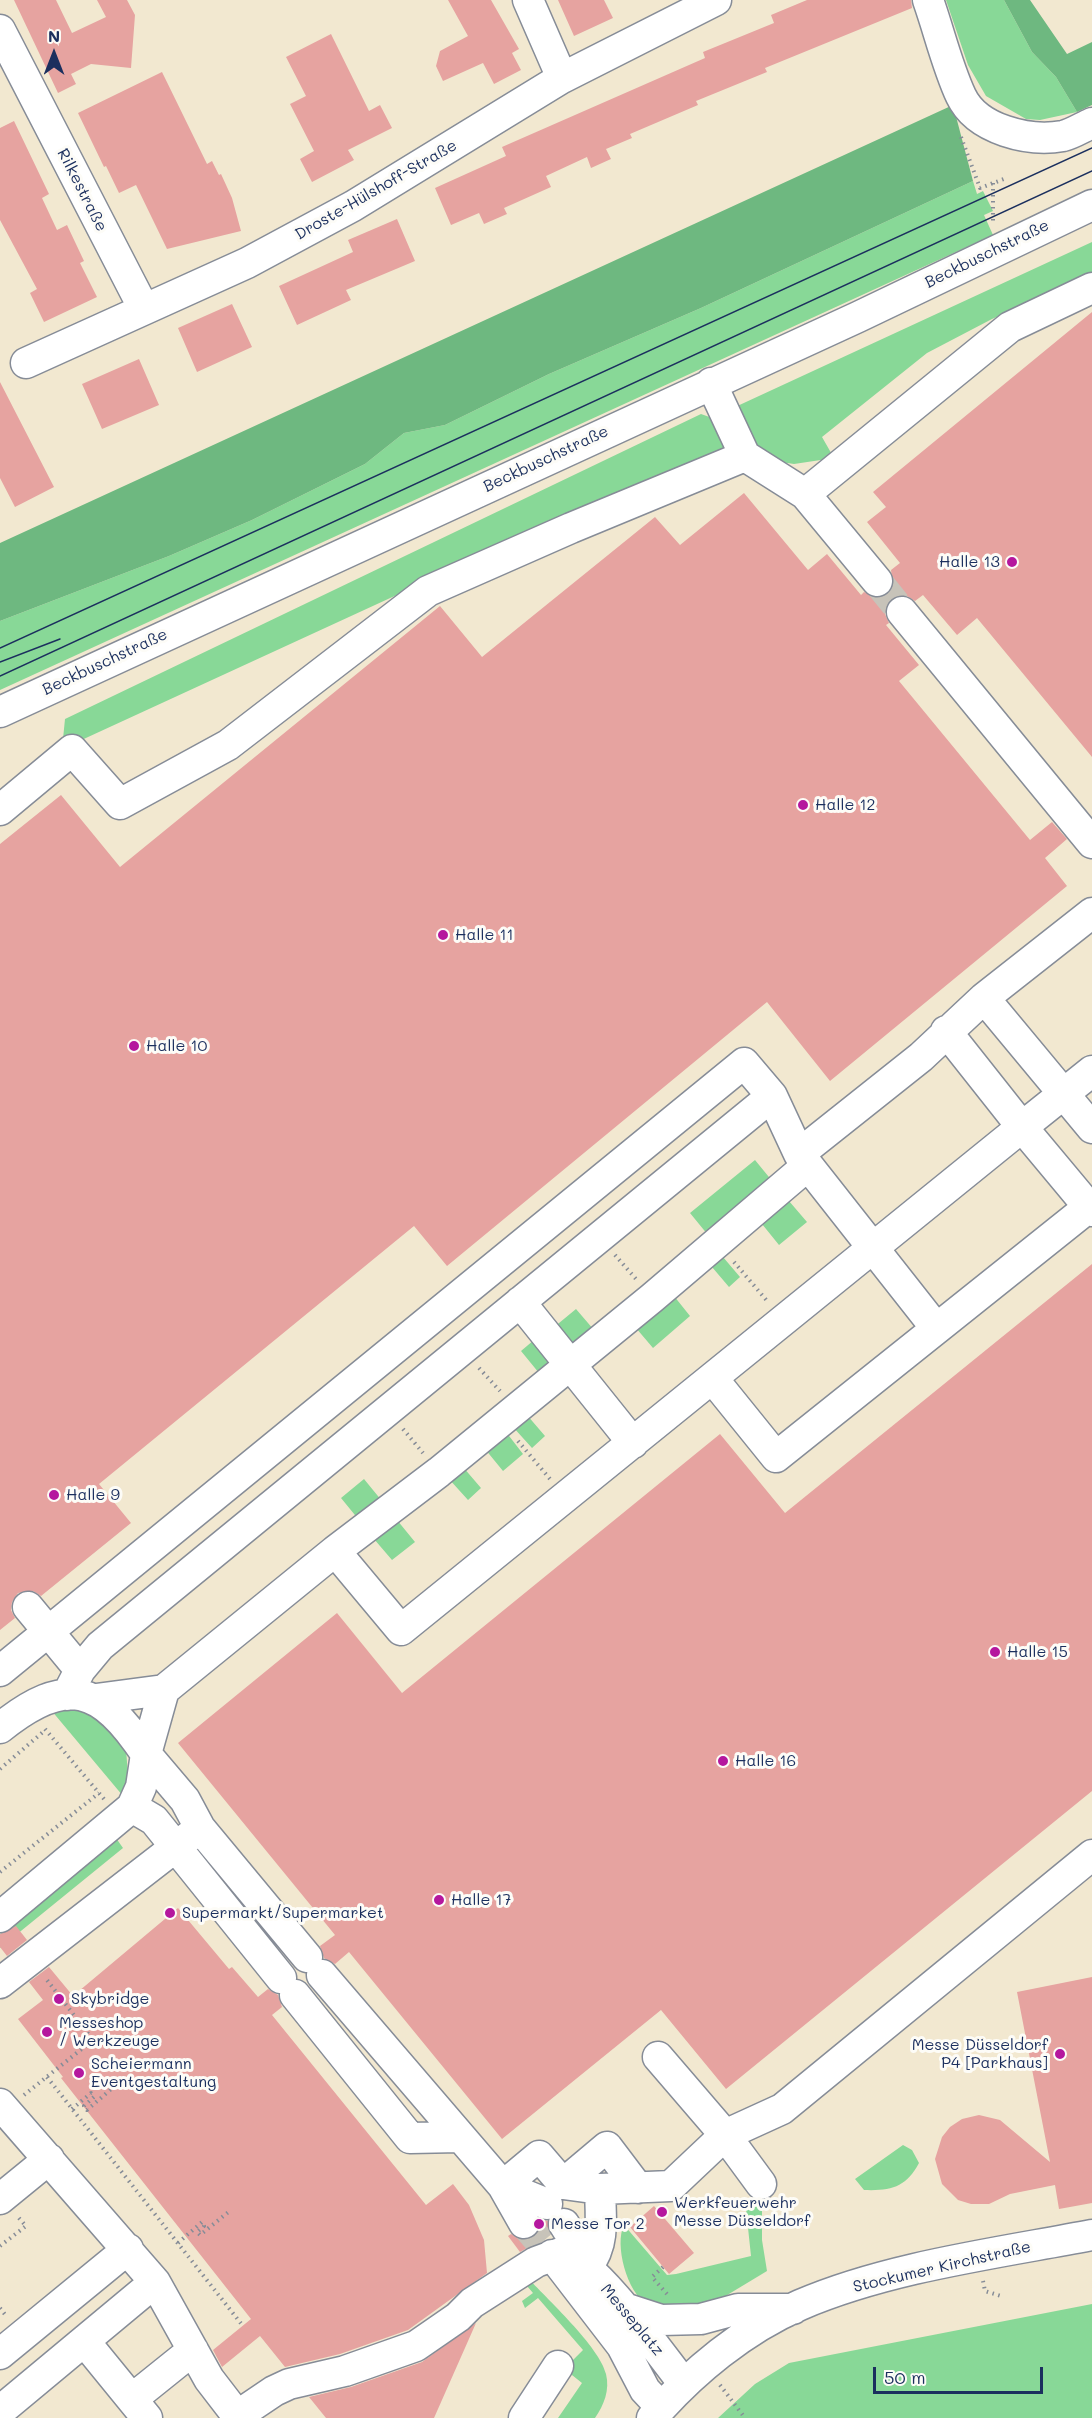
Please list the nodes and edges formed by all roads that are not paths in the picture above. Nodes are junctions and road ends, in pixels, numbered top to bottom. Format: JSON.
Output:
{"nodes":[{"id":1,"x":528,"y":0,"type":"edge"},
{"id":2,"x":716,"y":0,"type":"edge"},
{"id":3,"x":928,"y":0,"type":"edge"},
{"id":4,"x":0,"y":30,"type":"edge"},
{"id":5,"x":10,"y":75,"type":"edge"},
{"id":6,"x":562,"y":78,"type":"junction"},
{"id":7,"x":1092,"y":123,"type":"edge"},
{"id":8,"x":1092,"y":205,"type":"edge"},
{"id":9,"x":1092,"y":288,"type":"edge"},
{"id":10,"x":144,"y":309,"type":"junction"},
{"id":11,"x":26,"y":363,"type":"dead end"},
{"id":12,"x":711,"y":382,"type":"junction"},
{"id":13,"x":745,"y":456,"type":"junction"},
{"id":14,"x":805,"y":494,"type":"junction"},
{"id":15,"x":877,"y":581,"type":"tunnel mouth"},
{"id":16,"x":902,"y":612,"type":"tunnel mouth"},
{"id":17,"x":0,"y":712,"type":"edge"},
{"id":18,"x":0,"y":810,"type":"edge"},
{"id":19,"x":1092,"y":843,"type":"edge"},
{"id":20,"x":1092,"y":913,"type":"edge"},
{"id":21,"x":984,"y":998,"type":"junction"},
{"id":22,"x":946,"y":1031,"type":"junction"},
{"id":23,"x":1092,"y":1071,"type":"edge"},
{"id":24,"x":1064,"y":1094,"type":"junction"},
{"id":25,"x":772,"y":1096,"type":"junction"},
{"id":26,"x":1022,"y":1126,"type":"junction"},
{"id":27,"x":1092,"y":1128,"type":"edge"},
{"id":28,"x":803,"y":1160,"type":"junction"},
{"id":29,"x":1090,"y":1209,"type":"edge"},
{"id":30,"x":871,"y":1248,"type":"junction"},
{"id":31,"x":520,"y":1302,"type":"junction"},
{"id":32,"x":936,"y":1328,"type":"junction"},
{"id":33,"x":567,"y":1364,"type":"junction"},
{"id":34,"x":713,"y":1380,"type":"junction"},
{"id":35,"x":633,"y":1443,"type":"junction"},
{"id":36,"x":335,"y":1551,"type":"junction"},
{"id":37,"x":28,"y":1607,"type":"dead end"},
{"id":38,"x":48,"y":1632,"type":"junction"},
{"id":39,"x":0,"y":1671,"type":"edge"},
{"id":40,"x":73,"y":1683,"type":"junction"},
{"id":41,"x":164,"y":1690,"type":"junction"},
{"id":42,"x":96,"y":1699,"type":"junction"},
{"id":43,"x":0,"y":1728,"type":"edge"},
{"id":44,"x":146,"y":1754,"type":"junction"},
{"id":45,"x":125,"y":1814,"type":"junction"},
{"id":46,"x":200,"y":1828,"type":"junction"},
{"id":47,"x":176,"y":1847,"type":"junction"},
{"id":48,"x":1092,"y":1855,"type":"edge"},
{"id":49,"x":0,"y":1917,"type":"edge"},
{"id":50,"x":0,"y":1983,"type":"edge"},
{"id":51,"x":658,"y":2057,"type":"dead end"},
{"id":52,"x":2,"y":2107,"type":"edge"},
{"id":53,"x":725,"y":2135,"type":"junction"},
{"id":54,"x":460,"y":2138,"type":"junction"},
{"id":55,"x":49,"y":2159,"type":"junction"},
{"id":56,"x":761,"y":2184,"type":"dead end"},
{"id":57,"x":503,"y":2186,"type":"junction"},
{"id":58,"x":638,"y":2188,"type":"junction"},
{"id":59,"x":600,"y":2189,"type":"junction"},
{"id":60,"x":0,"y":2199,"type":"edge"},
{"id":61,"x":558,"y":2204,"type":"junction"},
{"id":62,"x":1092,"y":2235,"type":"edge"},
{"id":63,"x":128,"y":2249,"type":"junction"},
{"id":64,"x":560,"y":2255,"type":"junction"},
{"id":65,"x":155,"y":2282,"type":"junction"},
{"id":66,"x":624,"y":2308,"type":"junction"},
{"id":67,"x":793,"y":2309,"type":"junction"},
{"id":68,"x":85,"y":2342,"type":"junction"},
{"id":69,"x":193,"y":2350,"type":"junction"},
{"id":70,"x":0,"y":2354,"type":"edge"},
{"id":71,"x":558,"y":2366,"type":"dead end"},
{"id":72,"x":695,"y":2375,"type":"junction"},
{"id":73,"x":140,"y":2409,"type":"edge"},
{"id":74,"x":0,"y":2411,"type":"edge"},
{"id":75,"x":657,"y":2413,"type":"edge"},
{"id":76,"x":238,"y":2417,"type":"edge"},
{"id":77,"x":524,"y":2418,"type":"edge"}],
"edges":[{"from":1,"to":6,"type":"street"},
{"from":2,"to":6,"type":"street","name":"Droste-Hülshoff-Straße"},
{"from":3,"to":7,"type":"street"},
{"from":4,"to":5,"type":"street","name":"Rilkestraße"},
{"from":5,"to":10,"type":"street","name":"Rilkestraße"},
{"from":6,"to":10,"type":"street","name":"Droste-Hülshoff-Straße"},
{"from":8,"to":12,"type":"street","name":"Beckbuschstraße"},
{"from":9,"to":14,"type":"street"},
{"from":10,"to":11,"type":"street","name":"Droste-Hülshoff-Straße"},
{"from":12,"to":13,"type":"street"},
{"from":12,"to":17,"type":"street","name":"Beckbuschstraße"},
{"from":13,"to":14,"type":"street"},
{"from":13,"to":18,"type":"street"},
{"from":14,"to":15,"type":"street"},
{"from":16,"to":19,"type":"street"},
{"from":20,"to":21,"type":"street"},
{"from":21,"to":22,"type":"street"},
{"from":21,"to":24,"type":"street"},
{"from":22,"to":26,"type":"street"},
{"from":22,"to":28,"type":"street"},
{"from":23,"to":24,"type":"street"},
{"from":24,"to":26,"type":"street"},
{"from":24,"to":27,"type":"street"},
{"from":25,"to":28,"type":"street"},
{"from":25,"to":31,"type":"street"},
{"from":25,"to":38,"type":"street"},
{"from":26,"to":29,"type":"street"},
{"from":26,"to":30,"type":"street"},
{"from":28,"to":30,"type":"street"},
{"from":28,"to":33,"type":"street"},
{"from":29,"to":32,"type":"street"},
{"from":30,"to":32,"type":"street"},
{"from":30,"to":34,"type":"street"},
{"from":31,"to":33,"type":"street"},
{"from":31,"to":40,"type":"street"},
{"from":32,"to":34,"type":"street"},
{"from":33,"to":35,"type":"street"},
{"from":33,"to":36,"type":"street"},
{"from":34,"to":35,"type":"street"},
{"from":35,"to":36,"type":"street"},
{"from":36,"to":41,"type":"street"},
{"from":37,"to":38,"type":"street"},
{"from":38,"to":39,"type":"street"},
{"from":38,"to":40,"type":"street"},
{"from":40,"to":42,"type":"street"},
{"from":40,"to":43,"type":"street"},
{"from":41,"to":42,"type":"street"},
{"from":41,"to":44,"type":"street"},
{"from":42,"to":44,"type":"street"},
{"from":44,"to":45,"type":"street"},
{"from":44,"to":46,"type":"street"},
{"from":45,"to":47,"type":"street"},
{"from":45,"to":49,"type":"street"},
{"from":46,"to":47,"type":"street"},
{"from":46,"to":54,"type":"street"},
{"from":47,"to":50,"type":"street"},
{"from":47,"to":54,"type":"street"},
{"from":48,"to":53,"type":"street"},
{"from":51,"to":53,"type":"street"},
{"from":52,"to":55,"type":"street"},
{"from":53,"to":56,"type":"street"},
{"from":53,"to":58,"type":"street"},
{"from":54,"to":57,"type":"street"},
{"from":55,"to":60,"type":"street"},
{"from":55,"to":63,"type":"street"},
{"from":57,"to":61,"type":"street"},
{"from":57,"to":61,"type":"street"},
{"from":57,"to":64,"type":"street"},
{"from":58,"to":59,"type":"street"},
{"from":58,"to":61,"type":"street"},
{"from":59,"to":61,"type":"street"},
{"from":59,"to":64,"type":"street"},
{"from":61,"to":64,"type":"street"},
{"from":62,"to":67,"type":"street","name":"Stockumer Kirchstraße"},
{"from":63,"to":65,"type":"street"},
{"from":63,"to":70,"type":"street"},
{"from":64,"to":66,"type":"street","name":"Messeplatz"},
{"from":64,"to":75,"type":"street"},
{"from":64,"to":76,"type":"street"},
{"from":65,"to":68,"type":"street"},
{"from":65,"to":69,"type":"street"},
{"from":66,"to":67,"type":"street"},
{"from":66,"to":72,"type":"street","name":"Messeplatz"},
{"from":67,"to":72,"type":"street","name":"Stockumer Kirchstraße"},
{"from":68,"to":73,"type":"street"},
{"from":68,"to":74,"type":"street"},
{"from":69,"to":73,"type":"street"},
{"from":69,"to":76,"type":"street"},
{"from":71,"to":77,"type":"street"},
{"from":72,"to":75,"type":"street","name":"Stockumer Kirchstraße"}]}
